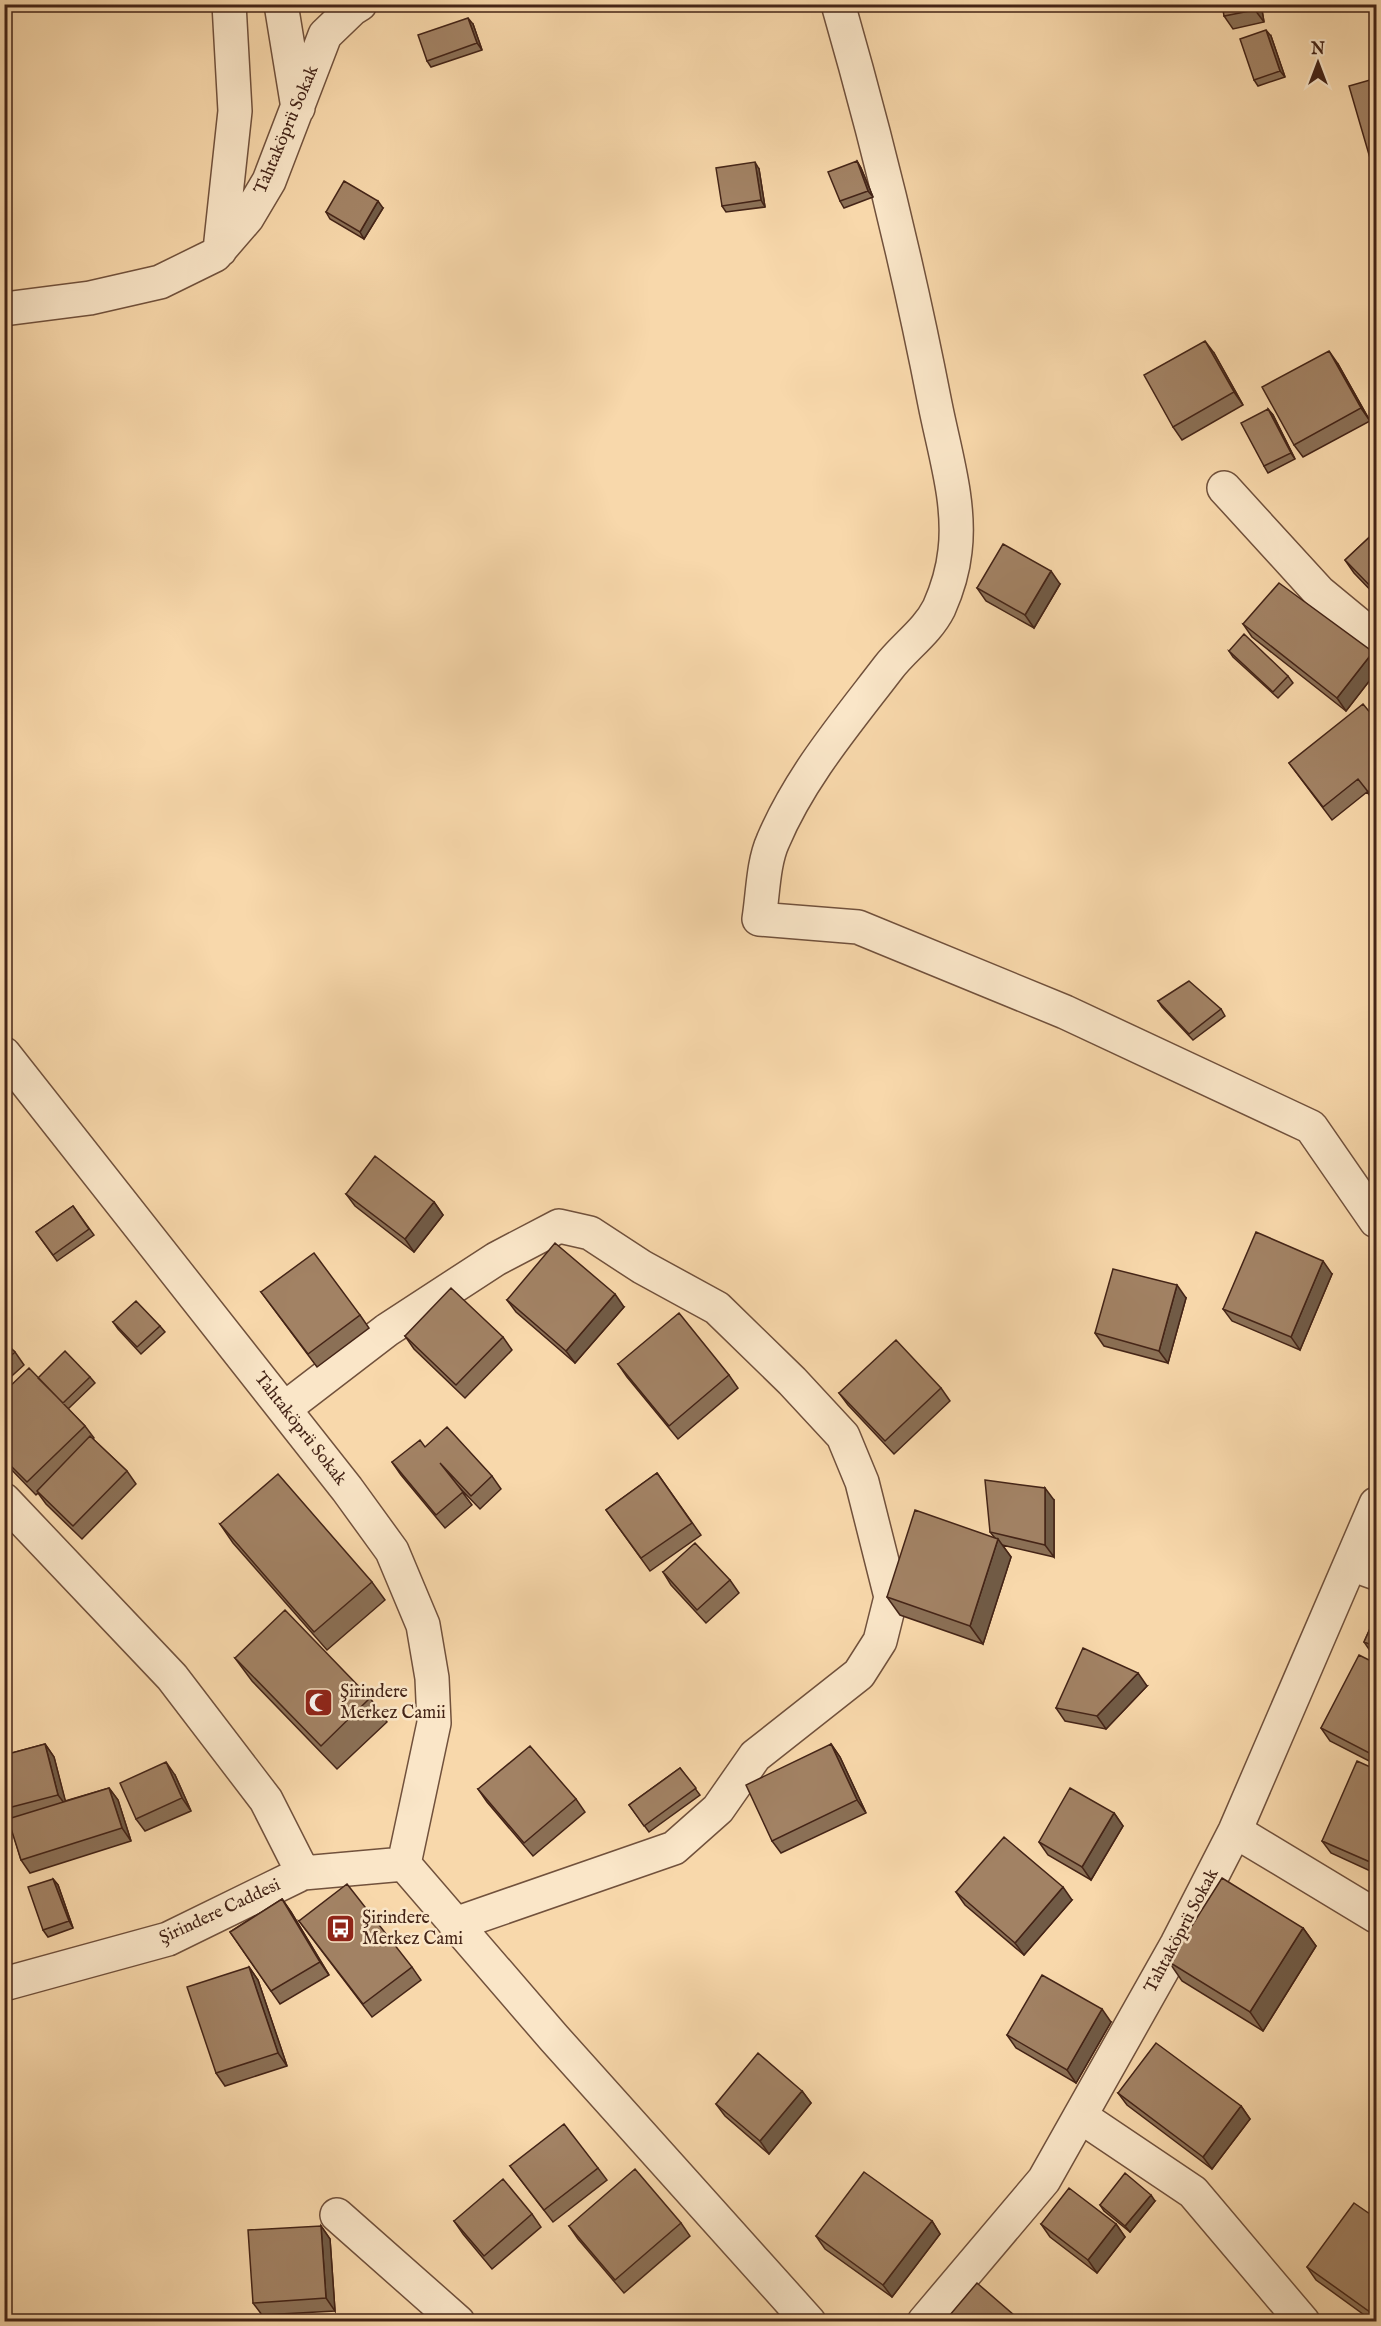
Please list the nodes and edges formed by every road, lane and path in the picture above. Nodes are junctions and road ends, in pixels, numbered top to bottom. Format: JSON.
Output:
{"nodes":[{"id":1,"x":229,"y":4,"type":"edge"},
{"id":2,"x":281,"y":4,"type":"edge"},
{"id":3,"x":360,"y":4,"type":"edge"},
{"id":4,"x":838,"y":4,"type":"edge"},
{"id":5,"x":298,"y":108,"type":"junction"},
{"id":6,"x":220,"y":250,"type":"junction"},
{"id":7,"x":4,"y":309,"type":"edge"},
{"id":8,"x":1224,"y":488,"type":"dead end"},
{"id":9,"x":1377,"y":639,"type":"edge"},
{"id":10,"x":4,"y":1054,"type":"edge"},
{"id":11,"x":1377,"y":1221,"type":"edge"},
{"id":12,"x":284,"y":1409,"type":"junction"},
{"id":13,"x":4,"y":1500,"type":"edge"},
{"id":14,"x":1377,"y":1504,"type":"edge"},
{"id":15,"x":1364,"y":1569,"type":"edge"},
{"id":16,"x":1235,"y":1832,"type":"junction"},
{"id":17,"x":404,"y":1864,"type":"junction"},
{"id":18,"x":303,"y":1874,"type":"junction"},
{"id":19,"x":1377,"y":1916,"type":"edge"},
{"id":20,"x":454,"y":1924,"type":"junction"},
{"id":21,"x":4,"y":1984,"type":"edge"},
{"id":22,"x":1080,"y":2116,"type":"junction"},
{"id":23,"x":338,"y":2215,"type":"dead end"},
{"id":24,"x":799,"y":2318,"type":"edge"},
{"id":25,"x":458,"y":2322,"type":"edge"},
{"id":26,"x":924,"y":2322,"type":"edge"},
{"id":27,"x":1302,"y":2322,"type":"edge"}],
"edges":[{"from":1,"to":6,"type":"street"},
{"from":2,"to":5,"type":"street"},
{"from":3,"to":5,"type":"street","name":"Tahtaköprü Sokak"},
{"from":4,"to":11,"type":"street"},
{"from":5,"to":6,"type":"street","name":"Tahtaköprü Sokak"},
{"from":6,"to":7,"type":"street","name":"Tahtaköprü Sokak"},
{"from":8,"to":9,"type":"street"},
{"from":10,"to":12,"type":"street","name":"Tahtaköprü Sokak"},
{"from":12,"to":17,"type":"street","name":"Tahtaköprü Sokak"},
{"from":12,"to":20,"type":"street"},
{"from":13,"to":18,"type":"street"},
{"from":14,"to":15,"type":"street","name":"Tahtaköprü Sokak"},
{"from":15,"to":16,"type":"street","name":"Tahtaköprü Sokak"},
{"from":16,"to":19,"type":"street"},
{"from":16,"to":22,"type":"street","name":"Tahtaköprü Sokak"},
{"from":17,"to":18,"type":"street","name":"Şirindere Caddesi"},
{"from":17,"to":20,"type":"street"},
{"from":18,"to":21,"type":"street","name":"Şirindere Caddesi"},
{"from":20,"to":24,"type":"street"},
{"from":22,"to":26,"type":"street","name":"Tahtaköprü Sokak"},
{"from":22,"to":27,"type":"street"},
{"from":23,"to":25,"type":"street"}]}
